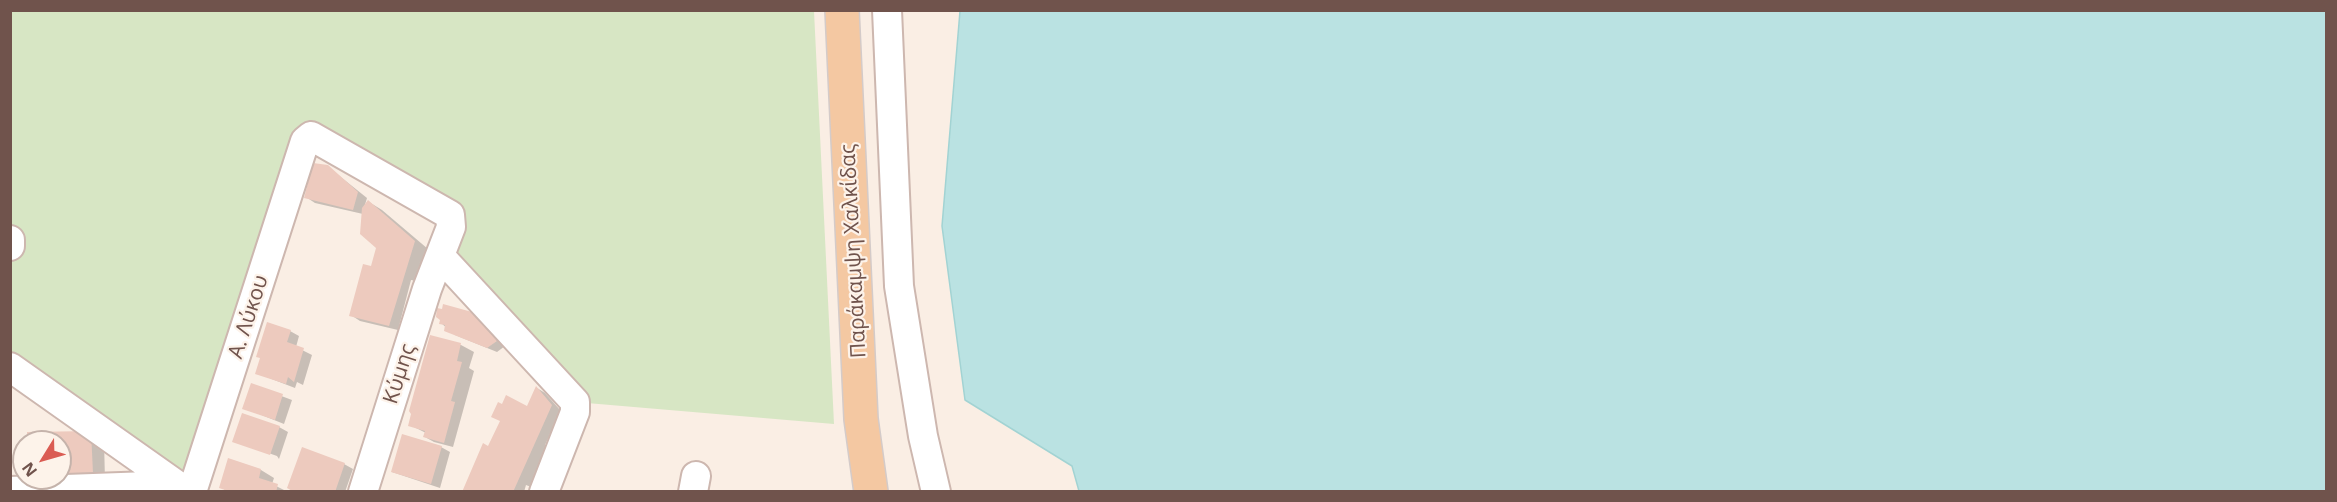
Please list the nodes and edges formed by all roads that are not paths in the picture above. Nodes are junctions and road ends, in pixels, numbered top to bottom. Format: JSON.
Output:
{"nodes":[{"id":1,"x":842,"y":10,"type":"edge"},
{"id":2,"x":887,"y":10,"type":"edge"},
{"id":3,"x":305,"y":141,"type":"joint"},
{"id":4,"x":10,"y":240,"type":"edge"},
{"id":5,"x":10,"y":246,"type":"edge"},
{"id":6,"x":441,"y":257,"type":"junction"},
{"id":7,"x":10,"y":367,"type":"edge"},
{"id":8,"x":185,"y":489,"type":"edge"},
{"id":9,"x":12,"y":491,"type":"edge"},
{"id":10,"x":363,"y":492,"type":"edge"},
{"id":11,"x":544,"y":492,"type":"edge"},
{"id":12,"x":871,"y":492,"type":"edge"},
{"id":13,"x":936,"y":492,"type":"edge"}],
"edges":[{"from":1,"to":12,"type":"main road","name":"Παράκαμψη Χαλκίδας"},
{"from":2,"to":13,"type":"street"},
{"from":3,"to":6,"type":"street","name":"Κύμης"},
{"from":3,"to":8,"type":"street","name":"Α. Λύκου"},
{"from":4,"to":5,"type":"street"},
{"from":6,"to":10,"type":"street","name":"Κύμης"},
{"from":6,"to":11,"type":"street"},
{"from":7,"to":8,"type":"street"},
{"from":8,"to":9,"type":"street"}]}
